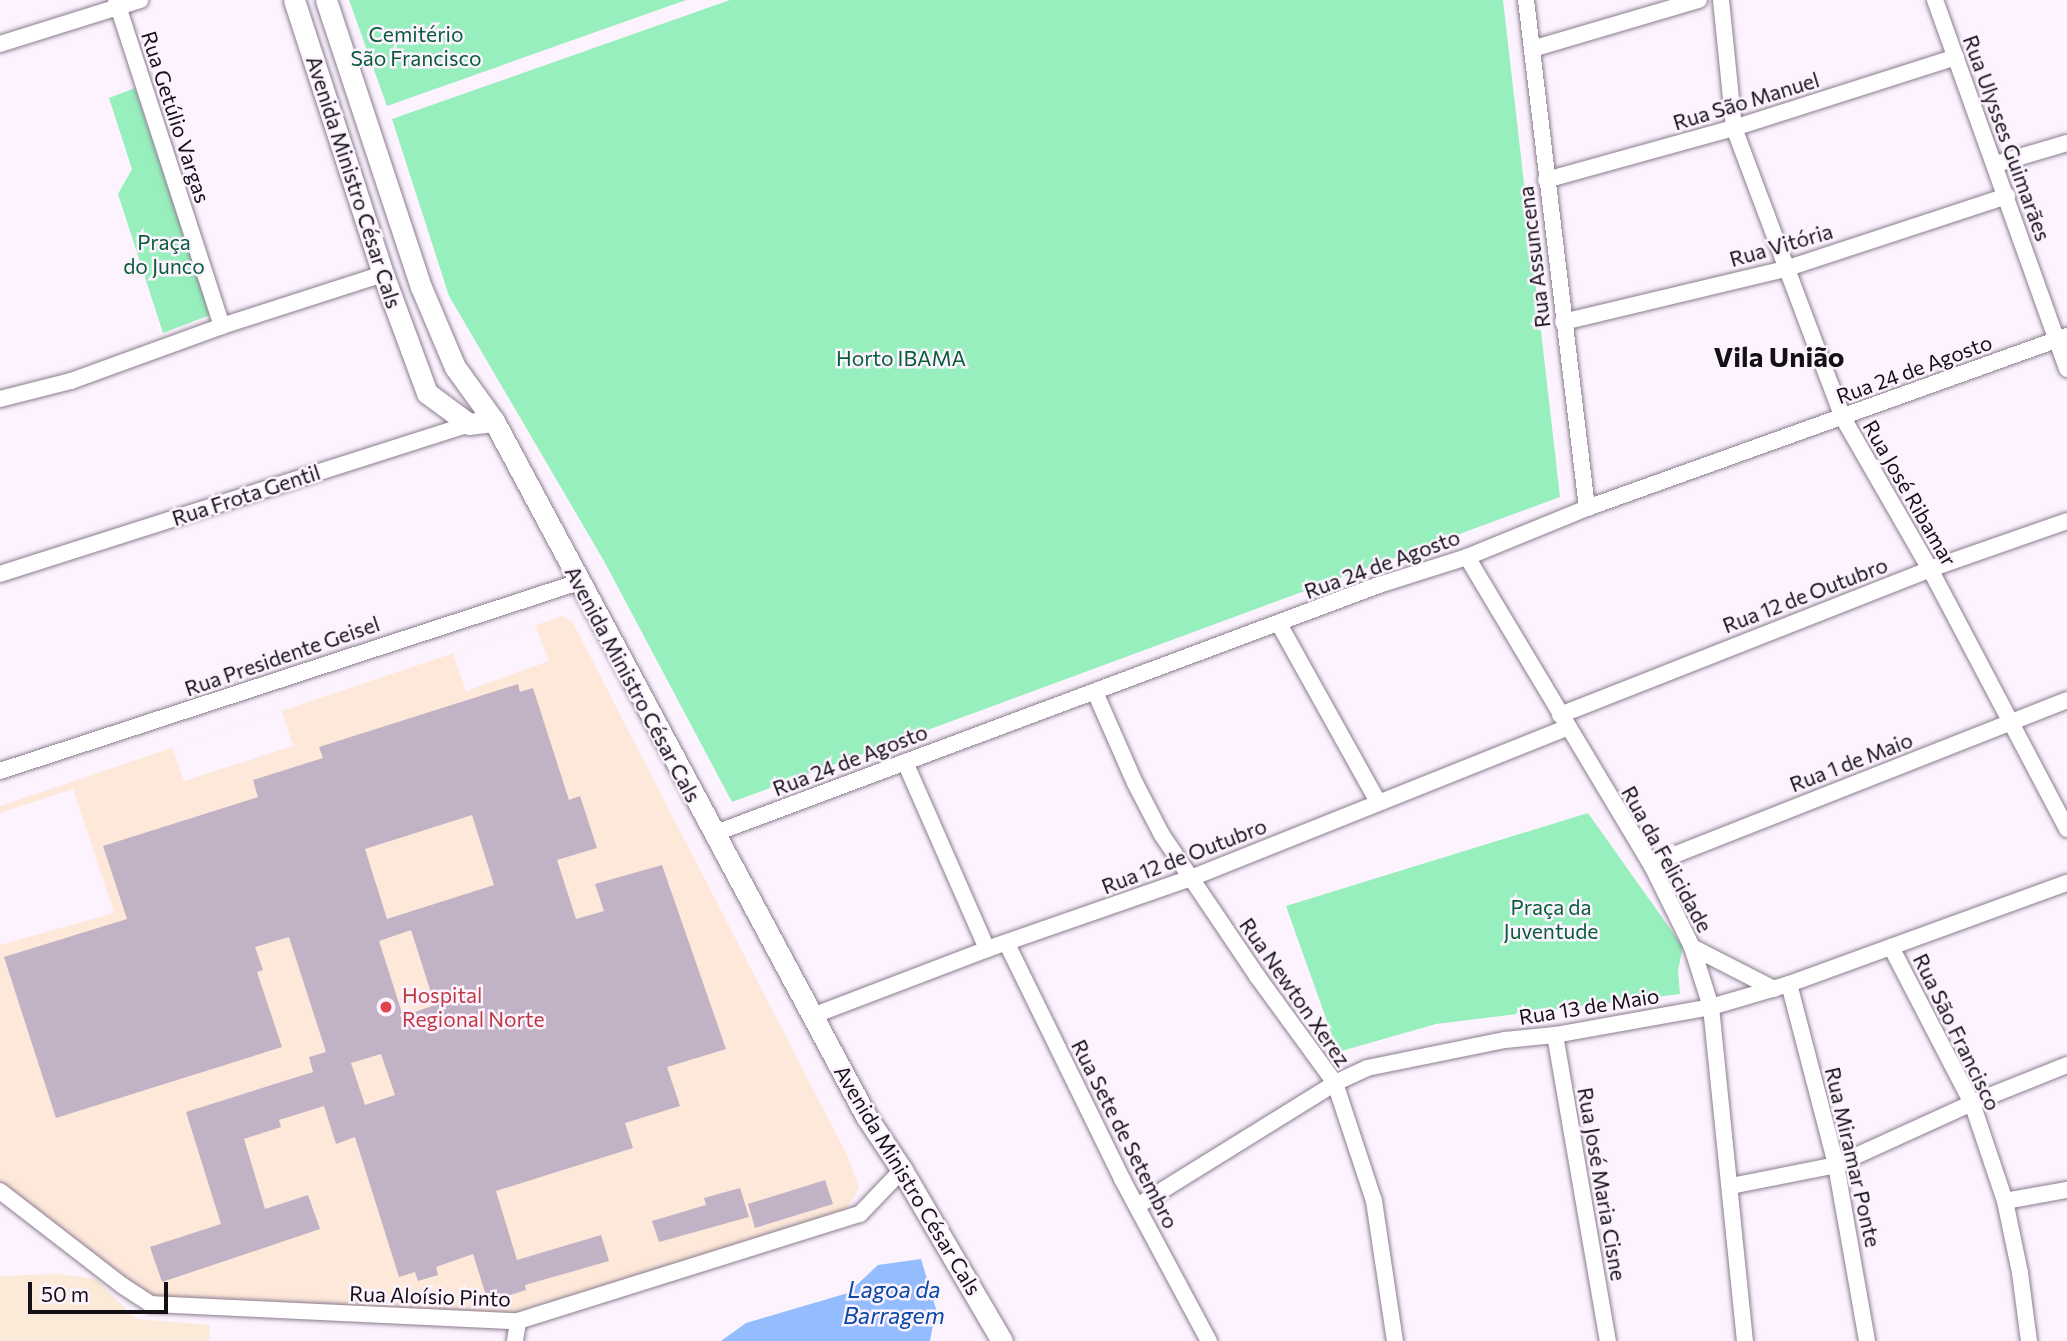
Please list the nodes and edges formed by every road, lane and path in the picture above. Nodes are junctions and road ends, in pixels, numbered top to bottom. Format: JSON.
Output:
{"nodes":[{"id":1,"x":140,"y":0,"type":"edge"},
{"id":2,"x":294,"y":0,"type":"edge"},
{"id":3,"x":326,"y":0,"type":"edge"},
{"id":4,"x":1526,"y":0,"type":"edge"},
{"id":5,"x":1699,"y":0,"type":"edge"},
{"id":6,"x":1721,"y":0,"type":"edge"},
{"id":7,"x":1936,"y":0,"type":"edge"},
{"id":8,"x":117,"y":3,"type":"edge"},
{"id":9,"x":0,"y":44,"type":"edge"},
{"id":10,"x":1532,"y":49,"type":"junction"},
{"id":11,"x":1956,"y":57,"type":"junction"},
{"id":12,"x":1734,"y":128,"type":"junction"},
{"id":13,"x":2067,"y":143,"type":"edge"},
{"id":14,"x":1996,"y":164,"type":"junction"},
{"id":15,"x":1546,"y":180,"type":"junction"},
{"id":16,"x":2007,"y":196,"type":"junction"},
{"id":17,"x":1785,"y":269,"type":"junction"},
{"id":18,"x":383,"y":274,"type":"junction"},
{"id":19,"x":1563,"y":322,"type":"junction"},
{"id":20,"x":222,"y":326,"type":"junction"},
{"id":21,"x":2061,"y":338,"type":"edge"},
{"id":22,"x":2067,"y":369,"type":"edge"},
{"id":23,"x":0,"y":399,"type":"edge"},
{"id":24,"x":1843,"y":418,"type":"junction"},
{"id":25,"x":494,"y":421,"type":"junction"},
{"id":26,"x":469,"y":424,"type":"junction"},
{"id":27,"x":1587,"y":508,"type":"junction"},
{"id":28,"x":2067,"y":521,"type":"edge"},
{"id":29,"x":1467,"y":557,"type":"junction"},
{"id":30,"x":1930,"y":569,"type":"junction"},
{"id":31,"x":0,"y":574,"type":"edge"},
{"id":32,"x":579,"y":582,"type":"junction"},
{"id":33,"x":1279,"y":624,"type":"junction"},
{"id":34,"x":1095,"y":692,"type":"junction"},
{"id":35,"x":2067,"y":701,"type":"edge"},
{"id":36,"x":1564,"y":721,"type":"junction"},
{"id":37,"x":2010,"y":724,"type":"junction"},
{"id":38,"x":905,"y":762,"type":"junction"},
{"id":39,"x":0,"y":771,"type":"edge"},
{"id":40,"x":1378,"y":802,"type":"junction"},
{"id":41,"x":2067,"y":829,"type":"edge"},
{"id":42,"x":713,"y":834,"type":"junction"},
{"id":43,"x":1651,"y":864,"type":"junction"},
{"id":44,"x":1191,"y":878,"type":"junction"},
{"id":45,"x":2067,"y":883,"type":"edge"},
{"id":46,"x":1007,"y":944,"type":"junction"},
{"id":47,"x":1692,"y":947,"type":"junction"},
{"id":48,"x":1891,"y":947,"type":"junction"},
{"id":49,"x":988,"y":949,"type":"junction"},
{"id":50,"x":1781,"y":987,"type":"junction"},
{"id":51,"x":1711,"y":1007,"type":"junction"},
{"id":52,"x":812,"y":1016,"type":"junction"},
{"id":53,"x":1555,"y":1035,"type":"junction"},
{"id":54,"x":2067,"y":1065,"type":"edge"},
{"id":55,"x":1335,"y":1083,"type":"junction"},
{"id":56,"x":1972,"y":1102,"type":"junction"},
{"id":57,"x":1836,"y":1165,"type":"junction"},
{"id":58,"x":902,"y":1170,"type":"junction"},
{"id":59,"x":1731,"y":1186,"type":"junction"},
{"id":60,"x":2067,"y":1190,"type":"edge"},
{"id":61,"x":0,"y":1191,"type":"edge"},
{"id":62,"x":2005,"y":1201,"type":"junction"},
{"id":63,"x":1137,"y":1206,"type":"junction"},
{"id":64,"x":517,"y":1321,"type":"junction"},
{"id":65,"x":515,"y":1341,"type":"edge"},
{"id":66,"x":1002,"y":1341,"type":"edge"},
{"id":67,"x":1209,"y":1341,"type":"edge"},
{"id":68,"x":1395,"y":1341,"type":"edge"},
{"id":69,"x":1608,"y":1341,"type":"edge"},
{"id":70,"x":1745,"y":1341,"type":"edge"},
{"id":71,"x":1867,"y":1341,"type":"edge"},
{"id":72,"x":2029,"y":1341,"type":"edge"}],
"edges":[{"from":1,"to":8,"type":"street"},
{"from":2,"to":18,"type":"main road","name":"Avenida Ministro César Cals"},
{"from":3,"to":25,"type":"main road","name":"Avenida Ministro César Cals"},
{"from":4,"to":10,"type":"street","name":"Rua Assuncena"},
{"from":5,"to":10,"type":"street"},
{"from":6,"to":12,"type":"street","name":"Rua José Ribamar"},
{"from":7,"to":11,"type":"street","name":"Rua Ulysses Guimarães"},
{"from":8,"to":9,"type":"street"},
{"from":8,"to":20,"type":"street","name":"Rua Getúlio Vargas"},
{"from":10,"to":15,"type":"street","name":"Rua Assuncena"},
{"from":11,"to":12,"type":"street","name":"Rua São Manuel"},
{"from":11,"to":14,"type":"street","name":"Rua Ulysses Guimarães"},
{"from":12,"to":15,"type":"street","name":"Rua São Manuel"},
{"from":12,"to":17,"type":"street","name":"Rua José Ribamar"},
{"from":13,"to":14,"type":"street"},
{"from":14,"to":16,"type":"street","name":"Rua Ulysses Guimarães"},
{"from":15,"to":19,"type":"street","name":"Rua Assuncena"},
{"from":16,"to":17,"type":"street","name":"Rua Vitória"},
{"from":16,"to":21,"type":"street","name":"Rua Ulysses Guimarães"},
{"from":17,"to":19,"type":"street","name":"Rua Vitória"},
{"from":17,"to":24,"type":"street","name":"Rua José Ribamar"},
{"from":18,"to":20,"type":"street"},
{"from":18,"to":26,"type":"main road","name":"Avenida Ministro César Cals"},
{"from":19,"to":27,"type":"street","name":"Rua Assuncena"},
{"from":20,"to":23,"type":"street"},
{"from":21,"to":22,"type":"street","name":"Rua Ulysses Guimarães"},
{"from":21,"to":24,"type":"street","name":"Rua 24 de Agosto"},
{"from":24,"to":27,"type":"street","name":"Rua 24 de Agosto"},
{"from":24,"to":30,"type":"street","name":"Rua José Ribamar"},
{"from":25,"to":26,"type":"main road","name":"Rua Frota Gentil"},
{"from":25,"to":32,"type":"main road","name":"Avenida Ministro César Cals"},
{"from":26,"to":31,"type":"street","name":"Rua Frota Gentil"},
{"from":27,"to":29,"type":"street","name":"Rua 24 de Agosto"},
{"from":28,"to":30,"type":"street","name":"Rua 12 de Outubro"},
{"from":29,"to":33,"type":"street","name":"Rua 24 de Agosto"},
{"from":29,"to":36,"type":"street","name":"Rua da Felicidade"},
{"from":30,"to":36,"type":"street","name":"Rua 12 de Outubro"},
{"from":30,"to":37,"type":"street","name":"Rua José Ribamar"},
{"from":32,"to":39,"type":"street","name":"Rua Presidente Geisel"},
{"from":32,"to":42,"type":"main road","name":"Avenida Ministro César Cals"},
{"from":33,"to":34,"type":"street","name":"Rua 24 de Agosto"},
{"from":33,"to":40,"type":"street"},
{"from":34,"to":38,"type":"street","name":"Rua 24 de Agosto"},
{"from":34,"to":44,"type":"street","name":"Rua Newton Xerez"},
{"from":35,"to":37,"type":"street","name":"Rua 1 de Maio"},
{"from":36,"to":40,"type":"street","name":"Rua 12 de Outubro"},
{"from":36,"to":43,"type":"street","name":"Rua da Felicidade"},
{"from":37,"to":41,"type":"street","name":"Rua José Ribamar"},
{"from":37,"to":43,"type":"street","name":"Rua 1 de Maio"},
{"from":38,"to":42,"type":"street","name":"Rua 24 de Agosto"},
{"from":38,"to":49,"type":"street"},
{"from":40,"to":44,"type":"street","name":"Rua 12 de Outubro"},
{"from":42,"to":52,"type":"main road","name":"Avenida Ministro César Cals"},
{"from":43,"to":47,"type":"street","name":"Rua da Felicidade"},
{"from":44,"to":46,"type":"street","name":"Rua 12 de Outubro"},
{"from":44,"to":55,"type":"street","name":"Rua Newton Xerez"},
{"from":45,"to":48,"type":"street","name":"Rua 13 de Maio"},
{"from":46,"to":49,"type":"street","name":"Rua 12 de Outubro"},
{"from":46,"to":63,"type":"street","name":"Rua Sete de Setembro"},
{"from":47,"to":50,"type":"street"},
{"from":47,"to":51,"type":"street","name":"Rua da Felicidade"},
{"from":48,"to":50,"type":"street","name":"Rua 13 de Maio"},
{"from":48,"to":56,"type":"street","name":"Rua São Francisco"},
{"from":49,"to":52,"type":"street","name":"Rua 12 de Outubro"},
{"from":50,"to":51,"type":"street","name":"Rua 13 de Maio"},
{"from":50,"to":57,"type":"street","name":"Rua Miramar Ponte"},
{"from":51,"to":53,"type":"street","name":"Rua 13 de Maio"},
{"from":51,"to":59,"type":"street","name":"Rua da Felicidade"},
{"from":52,"to":58,"type":"main road","name":"Avenida Ministro César Cals"},
{"from":53,"to":55,"type":"street","name":"Rua 13 de Maio"},
{"from":53,"to":69,"type":"street","name":"Rua José Maria Cisne"},
{"from":54,"to":56,"type":"street"},
{"from":55,"to":63,"type":"street","name":"Rua 13 de Maio"},
{"from":55,"to":68,"type":"street","name":"Rua Newton Xerez"},
{"from":56,"to":57,"type":"street"},
{"from":56,"to":62,"type":"street","name":"Rua São Francisco"},
{"from":57,"to":59,"type":"street"},
{"from":57,"to":71,"type":"street","name":"Rua Miramar Ponte"},
{"from":58,"to":64,"type":"street","name":"Rua Aloísio Pinto"},
{"from":58,"to":66,"type":"main road","name":"Avenida Ministro César Cals"},
{"from":59,"to":70,"type":"street","name":"Rua da Felicidade"},
{"from":60,"to":62,"type":"street"},
{"from":61,"to":64,"type":"street","name":"Rua Aloísio Pinto"},
{"from":62,"to":72,"type":"street","name":"Rua São Francisco"},
{"from":63,"to":67,"type":"street","name":"Rua Sete de Setembro"},
{"from":64,"to":65,"type":"street"}]}
